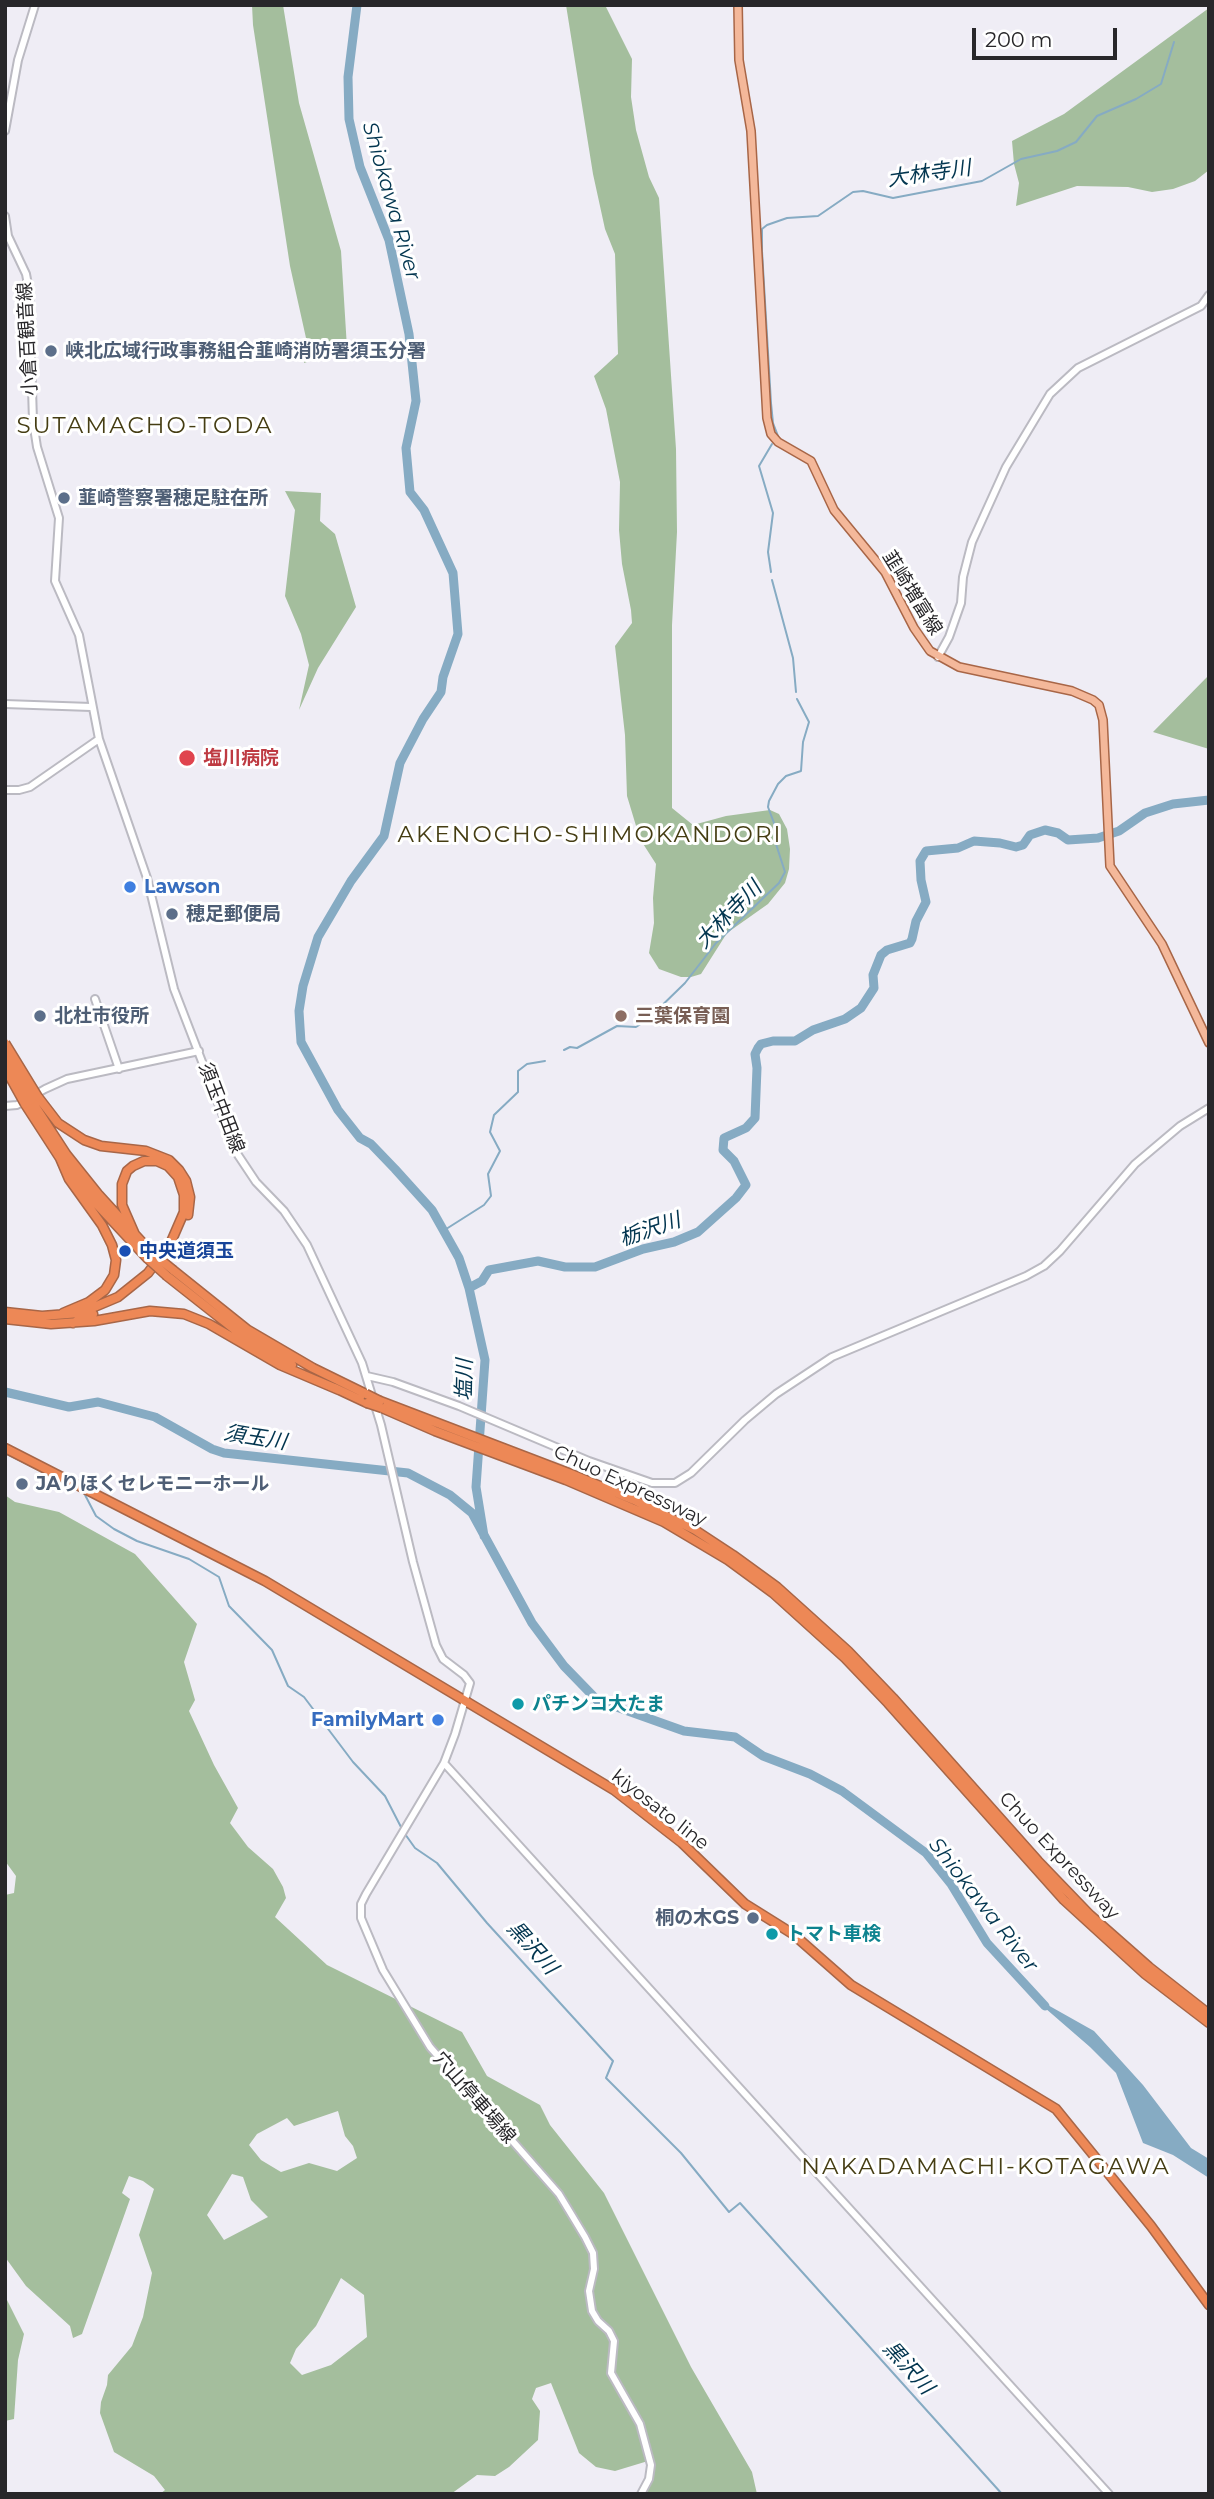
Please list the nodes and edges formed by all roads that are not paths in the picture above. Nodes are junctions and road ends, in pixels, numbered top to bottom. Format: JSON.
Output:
{"nodes":[{"id":1,"x":35,"y":5,"type":"edge"},
{"id":2,"x":738,"y":5,"type":"edge"},
{"id":3,"x":5,"y":131,"type":"edge"},
{"id":4,"x":5,"y":216,"type":"edge"},
{"id":5,"x":1209,"y":295,"type":"edge"},
{"id":6,"x":938,"y":657,"type":"junction"},
{"id":7,"x":5,"y":704,"type":"edge"},
{"id":8,"x":91,"y":706,"type":"junction"},
{"id":9,"x":99,"y":739,"type":"junction"},
{"id":10,"x":5,"y":790,"type":"edge"},
{"id":11,"x":95,"y":999,"type":"dead end"},
{"id":12,"x":5,"y":1043,"type":"edge"},
{"id":13,"x":1209,"y":1043,"type":"edge"},
{"id":14,"x":199,"y":1051,"type":"junction"},
{"id":15,"x":5,"y":1054,"type":"edge"},
{"id":16,"x":5,"y":1068,"type":"edge"},
{"id":17,"x":119,"y":1069,"type":"junction"},
{"id":18,"x":31,"y":1100,"type":"junction"},
{"id":19,"x":5,"y":1106,"type":"edge"},
{"id":20,"x":1209,"y":1108,"type":"edge"},
{"id":21,"x":60,"y":1158,"type":"junction"},
{"id":22,"x":136,"y":1237,"type":"junction"},
{"id":23,"x":149,"y":1255,"type":"junction"},
{"id":24,"x":170,"y":1273,"type":"junction"},
{"id":25,"x":5,"y":1312,"type":"edge"},
{"id":26,"x":58,"y":1316,"type":"junction"},
{"id":27,"x":5,"y":1319,"type":"edge"},
{"id":28,"x":73,"y":1323,"type":"junction"},
{"id":29,"x":367,"y":1376,"type":"junction"},
{"id":30,"x":339,"y":1390,"type":"junction"},
{"id":31,"x":366,"y":1398,"type":"junction"},
{"id":32,"x":5,"y":1448,"type":"edge"},
{"id":33,"x":519,"y":1458,"type":"junction"},
{"id":34,"x":465,"y":1700,"type":"junction"},
{"id":35,"x":444,"y":1763,"type":"junction"},
{"id":36,"x":1209,"y":2014,"type":"edge"},
{"id":37,"x":1209,"y":2023,"type":"edge"},
{"id":38,"x":1209,"y":2305,"type":"edge"},
{"id":39,"x":641,"y":2494,"type":"edge"},
{"id":40,"x":1109,"y":2494,"type":"edge"}],
"edges":[{"from":1,"to":3,"type":"street"},
{"from":2,"to":6,"type":"main road","name":"韮崎増富線"},
{"from":4,"to":8,"type":"street","name":"小倉百観音線"},
{"from":5,"to":6,"type":"street"},
{"from":6,"to":13,"type":"main road","name":"韮崎増富線"},
{"from":7,"to":8,"type":"street"},
{"from":8,"to":9,"type":"street","name":"須玉中田線"},
{"from":9,"to":10,"type":"street"},
{"from":9,"to":14,"type":"street","name":"須玉中田線"},
{"from":11,"to":17,"type":"street"},
{"from":12,"to":18,"type":"highway","bridge":true},
{"from":14,"to":17,"type":"street"},
{"from":14,"to":29,"type":"street","name":"須玉中田線"},
{"from":15,"to":18,"type":"highway","name":"Chuo Expressway","bridge":true},
{"from":16,"to":18,"type":"highway","name":"Chuo Expressway","bridge":true},
{"from":17,"to":19,"type":"street"},
{"from":18,"to":21,"type":"highway","name":"Chuo Expressway"},
{"from":18,"to":22,"type":"highway","name":"Chuo Expressway"},
{"from":18,"to":28,"type":"highway"},
{"from":20,"to":29,"type":"street"},
{"from":21,"to":23,"type":"highway","name":"Chuo Expressway"},
{"from":21,"to":26,"type":"highway"},
{"from":22,"to":23,"type":"highway","name":"Chuo Expressway"},
{"from":22,"to":26,"type":"highway"},
{"from":23,"to":24,"type":"highway","name":"Chuo Expressway","bridge":true},
{"from":24,"to":30,"type":"highway","name":"Chuo Expressway"},
{"from":24,"to":31,"type":"highway","name":"Chuo Expressway"},
{"from":25,"to":26,"type":"highway"},
{"from":27,"to":28,"type":"highway"},
{"from":28,"to":30,"type":"highway"},
{"from":29,"to":34,"type":"street","name":"須玉中田線"},
{"from":30,"to":31,"type":"highway","name":"Chuo Expressway"},
{"from":31,"to":33,"type":"highway","name":"Chuo Expressway","bridge":true},
{"from":32,"to":34,"type":"highway","name":"kiyosato line"},
{"from":33,"to":36,"type":"highway","name":"Chuo Expressway"},
{"from":33,"to":37,"type":"highway","name":"Chuo Expressway"},
{"from":34,"to":35,"type":"street","name":"穴山停車場線"},
{"from":34,"to":38,"type":"highway","name":"kiyosato line"},
{"from":35,"to":39,"type":"street","name":"穴山停車場線"},
{"from":35,"to":40,"type":"street"}]}
